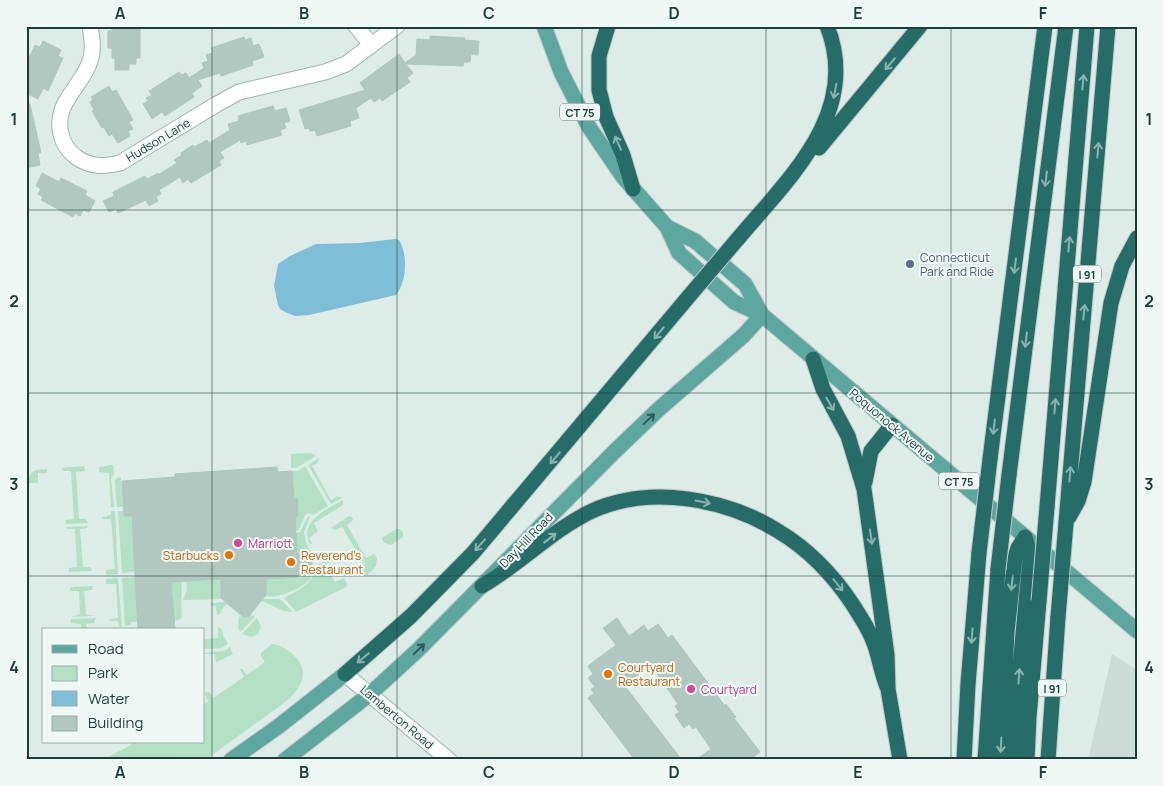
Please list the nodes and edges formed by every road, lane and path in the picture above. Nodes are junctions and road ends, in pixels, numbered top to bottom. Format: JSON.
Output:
{"nodes":[{"id":1,"x":90,"y":26,"type":"edge"},
{"id":2,"x":356,"y":26,"type":"edge"},
{"id":3,"x":397,"y":26,"type":"edge"},
{"id":4,"x":544,"y":26,"type":"edge"},
{"id":5,"x":608,"y":26,"type":"edge"},
{"id":6,"x":826,"y":26,"type":"edge"},
{"id":7,"x":920,"y":26,"type":"edge"},
{"id":8,"x":1045,"y":26,"type":"edge"},
{"id":9,"x":1066,"y":26,"type":"edge"},
{"id":10,"x":1087,"y":26,"type":"edge"},
{"id":11,"x":1108,"y":26,"type":"edge"},
{"id":12,"x":371,"y":45,"type":"junction"},
{"id":13,"x":795,"y":171,"type":"junction"},
{"id":14,"x":633,"y":189,"type":"junction"},
{"id":15,"x":667,"y":227,"type":"junction"},
{"id":16,"x":1137,"y":238,"type":"edge"},
{"id":17,"x":762,"y":315,"type":"junction"},
{"id":18,"x":813,"y":358,"type":"junction"},
{"id":19,"x":892,"y":425,"type":"junction"},
{"id":20,"x":864,"y":489,"type":"junction"},
{"id":21,"x":1066,"y":523,"type":"junction"},
{"id":22,"x":1025,"y":537,"type":"junction"},
{"id":23,"x":482,"y":586,"type":"junction"},
{"id":24,"x":1137,"y":631,"type":"edge"},
{"id":25,"x":345,"y":674,"type":"junction"},
{"id":26,"x":888,"y":688,"type":"junction"},
{"id":27,"x":370,"y":694,"type":"junction"},
{"id":28,"x":241,"y":757,"type":"edge"},
{"id":29,"x":285,"y":760,"type":"edge"},
{"id":30,"x":449,"y":760,"type":"edge"},
{"id":31,"x":900,"y":760,"type":"edge"},
{"id":32,"x":964,"y":760,"type":"edge"},
{"id":33,"x":985,"y":760,"type":"edge"},
{"id":34,"x":1000,"y":760,"type":"edge"},
{"id":35,"x":1014,"y":760,"type":"edge"},
{"id":36,"x":1028,"y":760,"type":"edge"},
{"id":37,"x":1048,"y":760,"type":"edge"}],
"edges":[{"from":1,"to":12,"type":"street","name":"Hudson Lane"},
{"from":2,"to":12,"type":"street"},
{"from":3,"to":12,"type":"street","name":"Hudson Lane"},
{"from":4,"to":14,"type":"main road","name":"Poquonock Avenue","number":"CT 75"},
{"from":14,"to":5,"type":"highway","one_way":true},
{"from":6,"to":13,"type":"highway","one_way":true},
{"from":7,"to":13,"type":"highway","one_way":true},
{"from":8,"to":32,"type":"highway","one_way":true,"bridge":true},
{"from":9,"to":33,"type":"highway","one_way":true,"bridge":true},
{"from":36,"to":10,"type":"highway","one_way":true,"bridge":true},
{"from":21,"to":11,"type":"highway","number":"I 91","one_way":true},
{"from":13,"to":25,"type":"highway","one_way":true,"bridge":true},
{"from":14,"to":15,"type":"main road","name":"Poquonock Avenue","number":"CT 75"},
{"from":15,"to":17,"type":"main road","name":"Poquonock Avenue","number":"CT 75"},
{"from":15,"to":17,"type":"main road","name":"Poquonock Avenue","number":"CT 75"},
{"from":16,"to":21,"type":"highway"},
{"from":17,"to":18,"type":"main road","name":"Poquonock Avenue","number":"CT 75"},
{"from":23,"to":17,"type":"main road","name":"Day Hill Road","one_way":true},
{"from":18,"to":19,"type":"main road","name":"Poquonock Avenue","number":"CT 75"},
{"from":18,"to":20,"type":"highway","one_way":true},
{"from":19,"to":20,"type":"highway"},
{"from":19,"to":22,"type":"main road","name":"Poquonock Avenue","number":"CT 75"},
{"from":20,"to":26,"type":"highway","one_way":true},
{"from":21,"to":37,"type":"highway","number":"I 91","bridge":true},
{"from":22,"to":24,"type":"main road","name":"Poquonock Avenue","number":"CT 75"},
{"from":22,"to":34,"type":"highway","one_way":true},
{"from":35,"to":22,"type":"highway","one_way":true},
{"from":23,"to":26,"type":"highway","one_way":true},
{"from":27,"to":23,"type":"main road","name":"Day Hill Road","one_way":true},
{"from":25,"to":27,"type":"street","name":"Lamberton Road"},
{"from":25,"to":28,"type":"main road"},
{"from":26,"to":31,"type":"highway"},
{"from":27,"to":29,"type":"main road","name":"Day Hill Road"},
{"from":27,"to":30,"type":"street","name":"Lamberton Road"}]}
